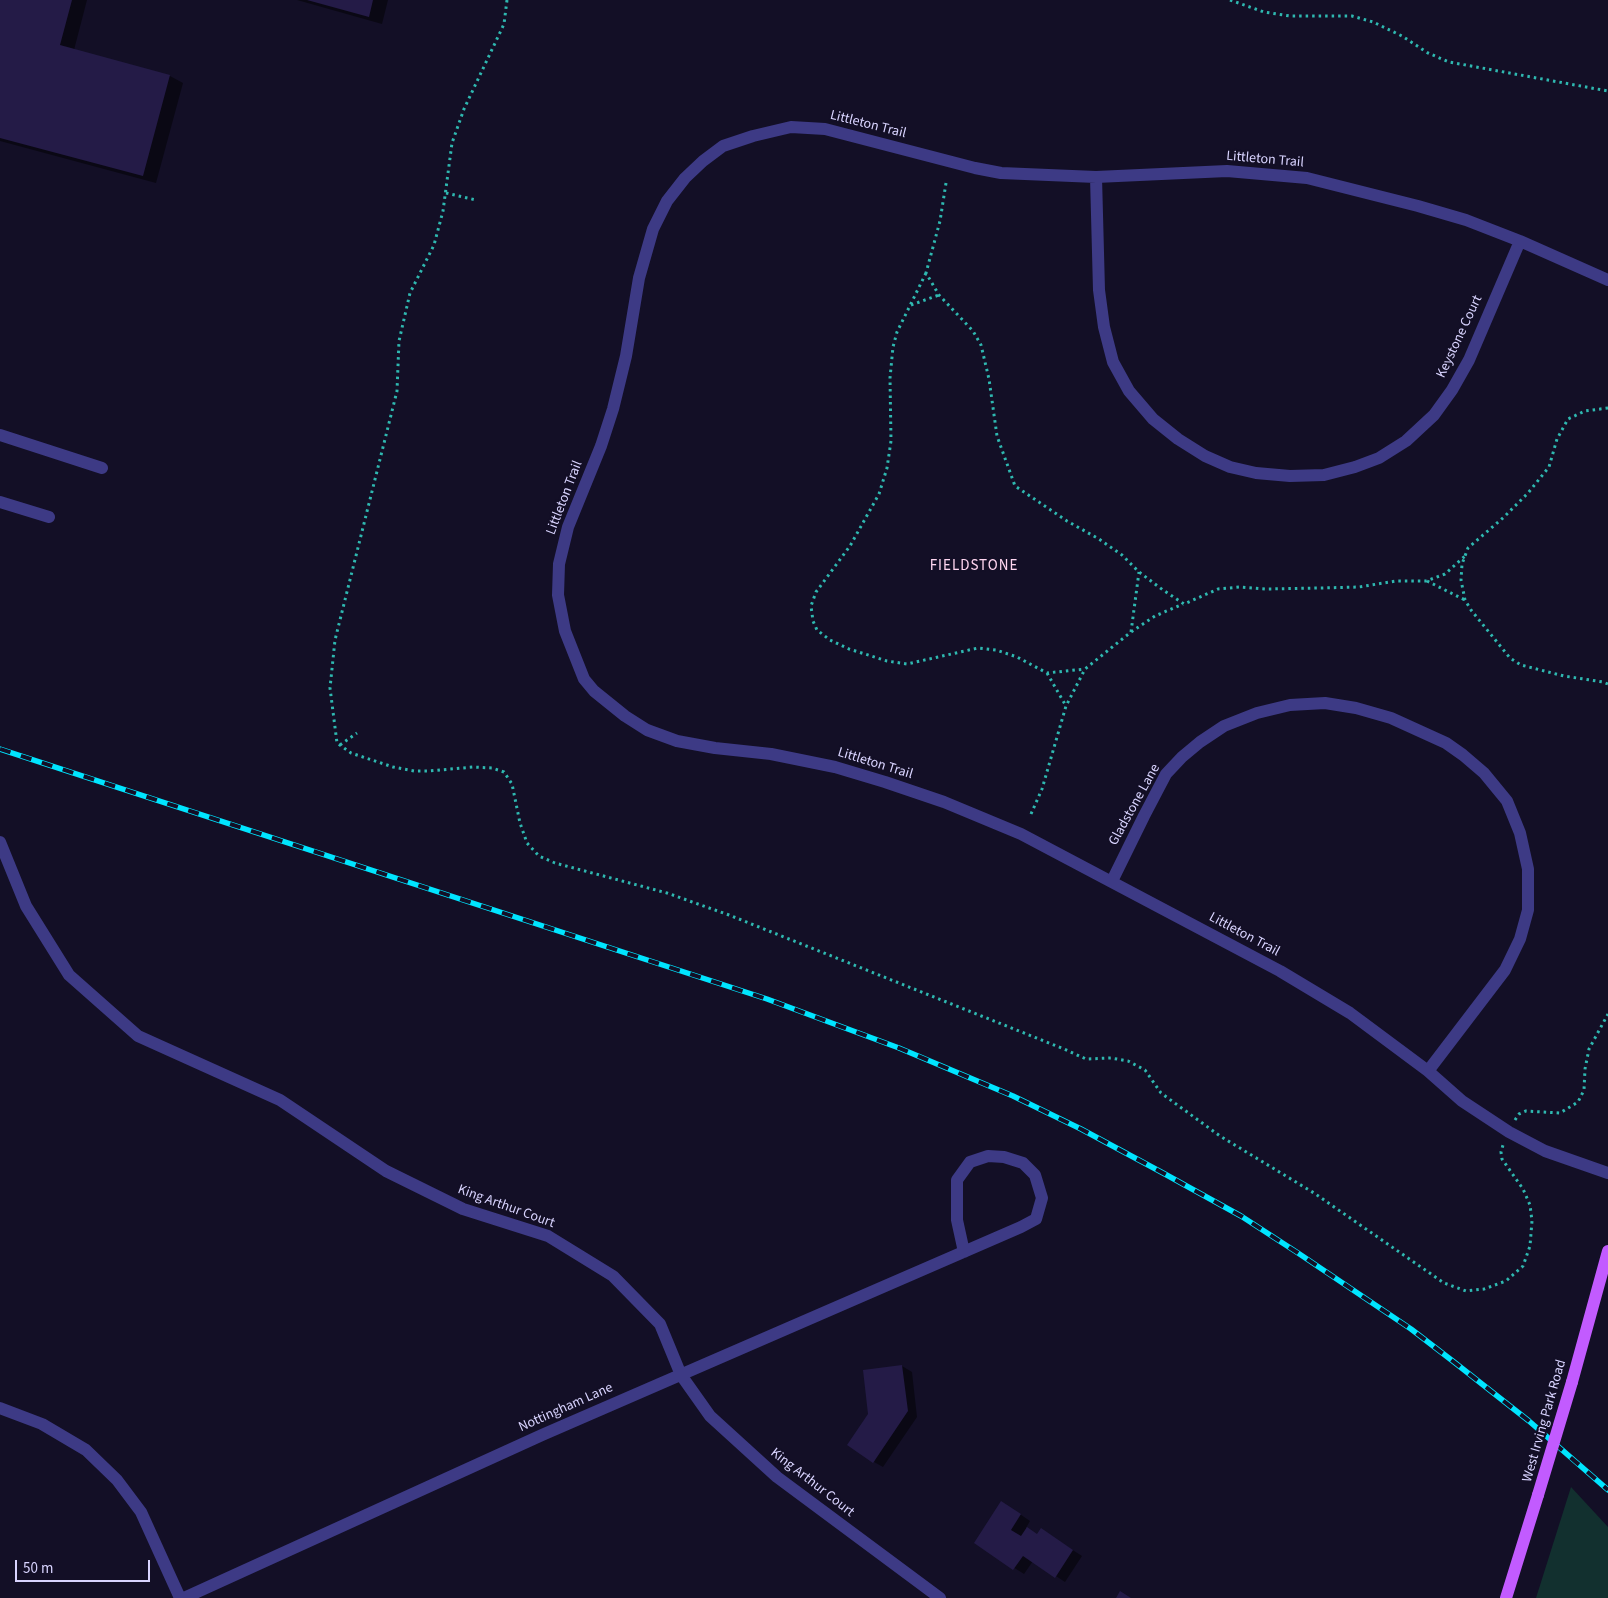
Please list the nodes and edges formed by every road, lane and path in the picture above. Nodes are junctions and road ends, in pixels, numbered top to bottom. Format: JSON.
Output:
{"nodes":[{"id":1,"x":507,"y":0,"type":"edge"},
{"id":2,"x":1230,"y":0,"type":"edge"},
{"id":3,"x":1608,"y":91,"type":"edge"},
{"id":4,"x":1096,"y":177,"type":"junction"},
{"id":5,"x":946,"y":183,"type":"dead end"},
{"id":6,"x":446,"y":193,"type":"junction"},
{"id":7,"x":476,"y":200,"type":"dead end"},
{"id":8,"x":1520,"y":241,"type":"junction"},
{"id":9,"x":926,"y":273,"type":"junction"},
{"id":10,"x":1608,"y":280,"type":"edge"},
{"id":11,"x":939,"y":295,"type":"junction"},
{"id":12,"x":911,"y":305,"type":"junction"},
{"id":13,"x":1608,"y":408,"type":"edge"},
{"id":14,"x":0,"y":435,"type":"edge"},
{"id":15,"x":102,"y":468,"type":"dead end"},
{"id":16,"x":0,"y":502,"type":"edge"},
{"id":17,"x":49,"y":517,"type":"dead end"},
{"id":18,"x":1465,"y":556,"type":"junction"},
{"id":19,"x":1139,"y":572,"type":"junction"},
{"id":20,"x":1426,"y":581,"type":"junction"},
{"id":21,"x":1465,"y":600,"type":"junction"},
{"id":22,"x":1184,"y":604,"type":"junction"},
{"id":23,"x":1131,"y":632,"type":"junction"},
{"id":24,"x":1085,"y":669,"type":"junction"},
{"id":25,"x":1047,"y":673,"type":"junction"},
{"id":26,"x":1608,"y":684,"type":"edge"},
{"id":27,"x":1066,"y":706,"type":"junction"},
{"id":28,"x":357,"y":733,"type":"dead end"},
{"id":29,"x":340,"y":745,"type":"junction"},
{"id":30,"x":1031,"y":814,"type":"dead end"},
{"id":31,"x":0,"y":842,"type":"edge"},
{"id":32,"x":1112,"y":881,"type":"junction"},
{"id":33,"x":1608,"y":1014,"type":"edge"},
{"id":34,"x":1428,"y":1071,"type":"junction"},
{"id":35,"x":1514,"y":1122,"type":"dead end"},
{"id":36,"x":1503,"y":1144,"type":"dead end"},
{"id":37,"x":1608,"y":1173,"type":"edge"},
{"id":38,"x":964,"y":1252,"type":"junction"},
{"id":39,"x":1608,"y":1252,"type":"edge"},
{"id":40,"x":680,"y":1375,"type":"junction"},
{"id":41,"x":0,"y":1408,"type":"edge"},
{"id":42,"x":182,"y":1598,"type":"edge"},
{"id":43,"x":940,"y":1598,"type":"edge"},
{"id":44,"x":1506,"y":1598,"type":"edge"}],
"edges":[{"from":1,"to":6,"type":"path"},
{"from":2,"to":3,"type":"path"},
{"from":4,"to":8,"type":"street","name":"Littleton Trail"},
{"from":4,"to":8,"type":"street","name":"Keystone Court"},
{"from":4,"to":32,"type":"street","name":"Littleton Trail"},
{"from":5,"to":9,"type":"path"},
{"from":6,"to":7,"type":"path"},
{"from":6,"to":29,"type":"path"},
{"from":8,"to":10,"type":"street","name":"Littleton Trail"},
{"from":9,"to":11,"type":"path"},
{"from":9,"to":12,"type":"path"},
{"from":11,"to":12,"type":"path"},
{"from":11,"to":19,"type":"path"},
{"from":12,"to":25,"type":"path"},
{"from":13,"to":18,"type":"path"},
{"from":14,"to":15,"type":"street"},
{"from":16,"to":17,"type":"street"},
{"from":18,"to":20,"type":"path"},
{"from":18,"to":21,"type":"path"},
{"from":19,"to":22,"type":"path"},
{"from":19,"to":23,"type":"path"},
{"from":20,"to":21,"type":"path"},
{"from":20,"to":22,"type":"path"},
{"from":21,"to":26,"type":"path"},
{"from":22,"to":23,"type":"path"},
{"from":23,"to":24,"type":"path"},
{"from":24,"to":25,"type":"path"},
{"from":24,"to":27,"type":"path"},
{"from":25,"to":27,"type":"path"},
{"from":27,"to":30,"type":"path"},
{"from":28,"to":29,"type":"path"},
{"from":29,"to":36,"type":"path"},
{"from":31,"to":40,"type":"street","name":"King Arthur Court"},
{"from":32,"to":34,"type":"street","name":"Littleton Trail"},
{"from":32,"to":34,"type":"street","name":"Gladstone Lane"},
{"from":33,"to":35,"type":"path"},
{"from":34,"to":37,"type":"street","name":"Littleton Trail"},
{"from":38,"to":38,"type":"street","name":"Nottingham Lane"},
{"from":38,"to":40,"type":"street","name":"Nottingham Lane"},
{"from":39,"to":44,"type":"main road","name":"West Irving Park Road","bridge":true},
{"from":40,"to":42,"type":"street","name":"Nottingham Lane"},
{"from":40,"to":43,"type":"street","name":"King Arthur Court"},
{"from":41,"to":42,"type":"street"}]}
